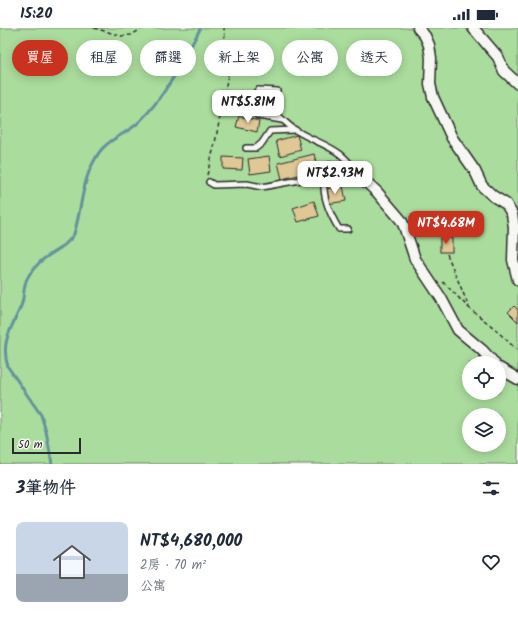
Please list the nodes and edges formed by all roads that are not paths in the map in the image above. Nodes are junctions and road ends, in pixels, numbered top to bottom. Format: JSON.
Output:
{"nodes":[{"id":1,"x":418,"y":28,"type":"edge"},
{"id":2,"x":473,"y":28,"type":"edge"},
{"id":3,"x":518,"y":84,"type":"edge"},
{"id":4,"x":277,"y":91,"type":"dead end"},
{"id":5,"x":258,"y":116,"type":"dead end"},
{"id":6,"x":282,"y":120,"type":"junction"},
{"id":7,"x":295,"y":130,"type":"junction"},
{"id":8,"x":246,"y":148,"type":"dead end"},
{"id":9,"x":316,"y":167,"type":"dead end"},
{"id":10,"x":343,"y":179,"type":"junction"},
{"id":11,"x":360,"y":179,"type":"junction"},
{"id":12,"x":209,"y":182,"type":"road end"},
{"id":13,"x":348,"y":229,"type":"dead end"},
{"id":14,"x":518,"y":280,"type":"edge"},
{"id":15,"x":488,"y":356,"type":"edge"},
{"id":16,"x":506,"y":372,"type":"edge"},
{"id":17,"x":518,"y":379,"type":"edge"}],
"edges":[{"from":1,"to":14,"type":"street"},
{"from":2,"to":3,"type":"street"},
{"from":4,"to":6,"type":"lane"},
{"from":5,"to":6,"type":"lane"},
{"from":6,"to":7,"type":"lane"},
{"from":7,"to":8,"type":"lane"},
{"from":7,"to":11,"type":"lane"},
{"from":9,"to":11,"type":"lane"},
{"from":10,"to":11,"type":"lane"},
{"from":10,"to":12,"type":"lane"},
{"from":10,"to":13,"type":"lane"},
{"from":11,"to":15,"type":"street"},
{"from":16,"to":17,"type":"street"}]}
